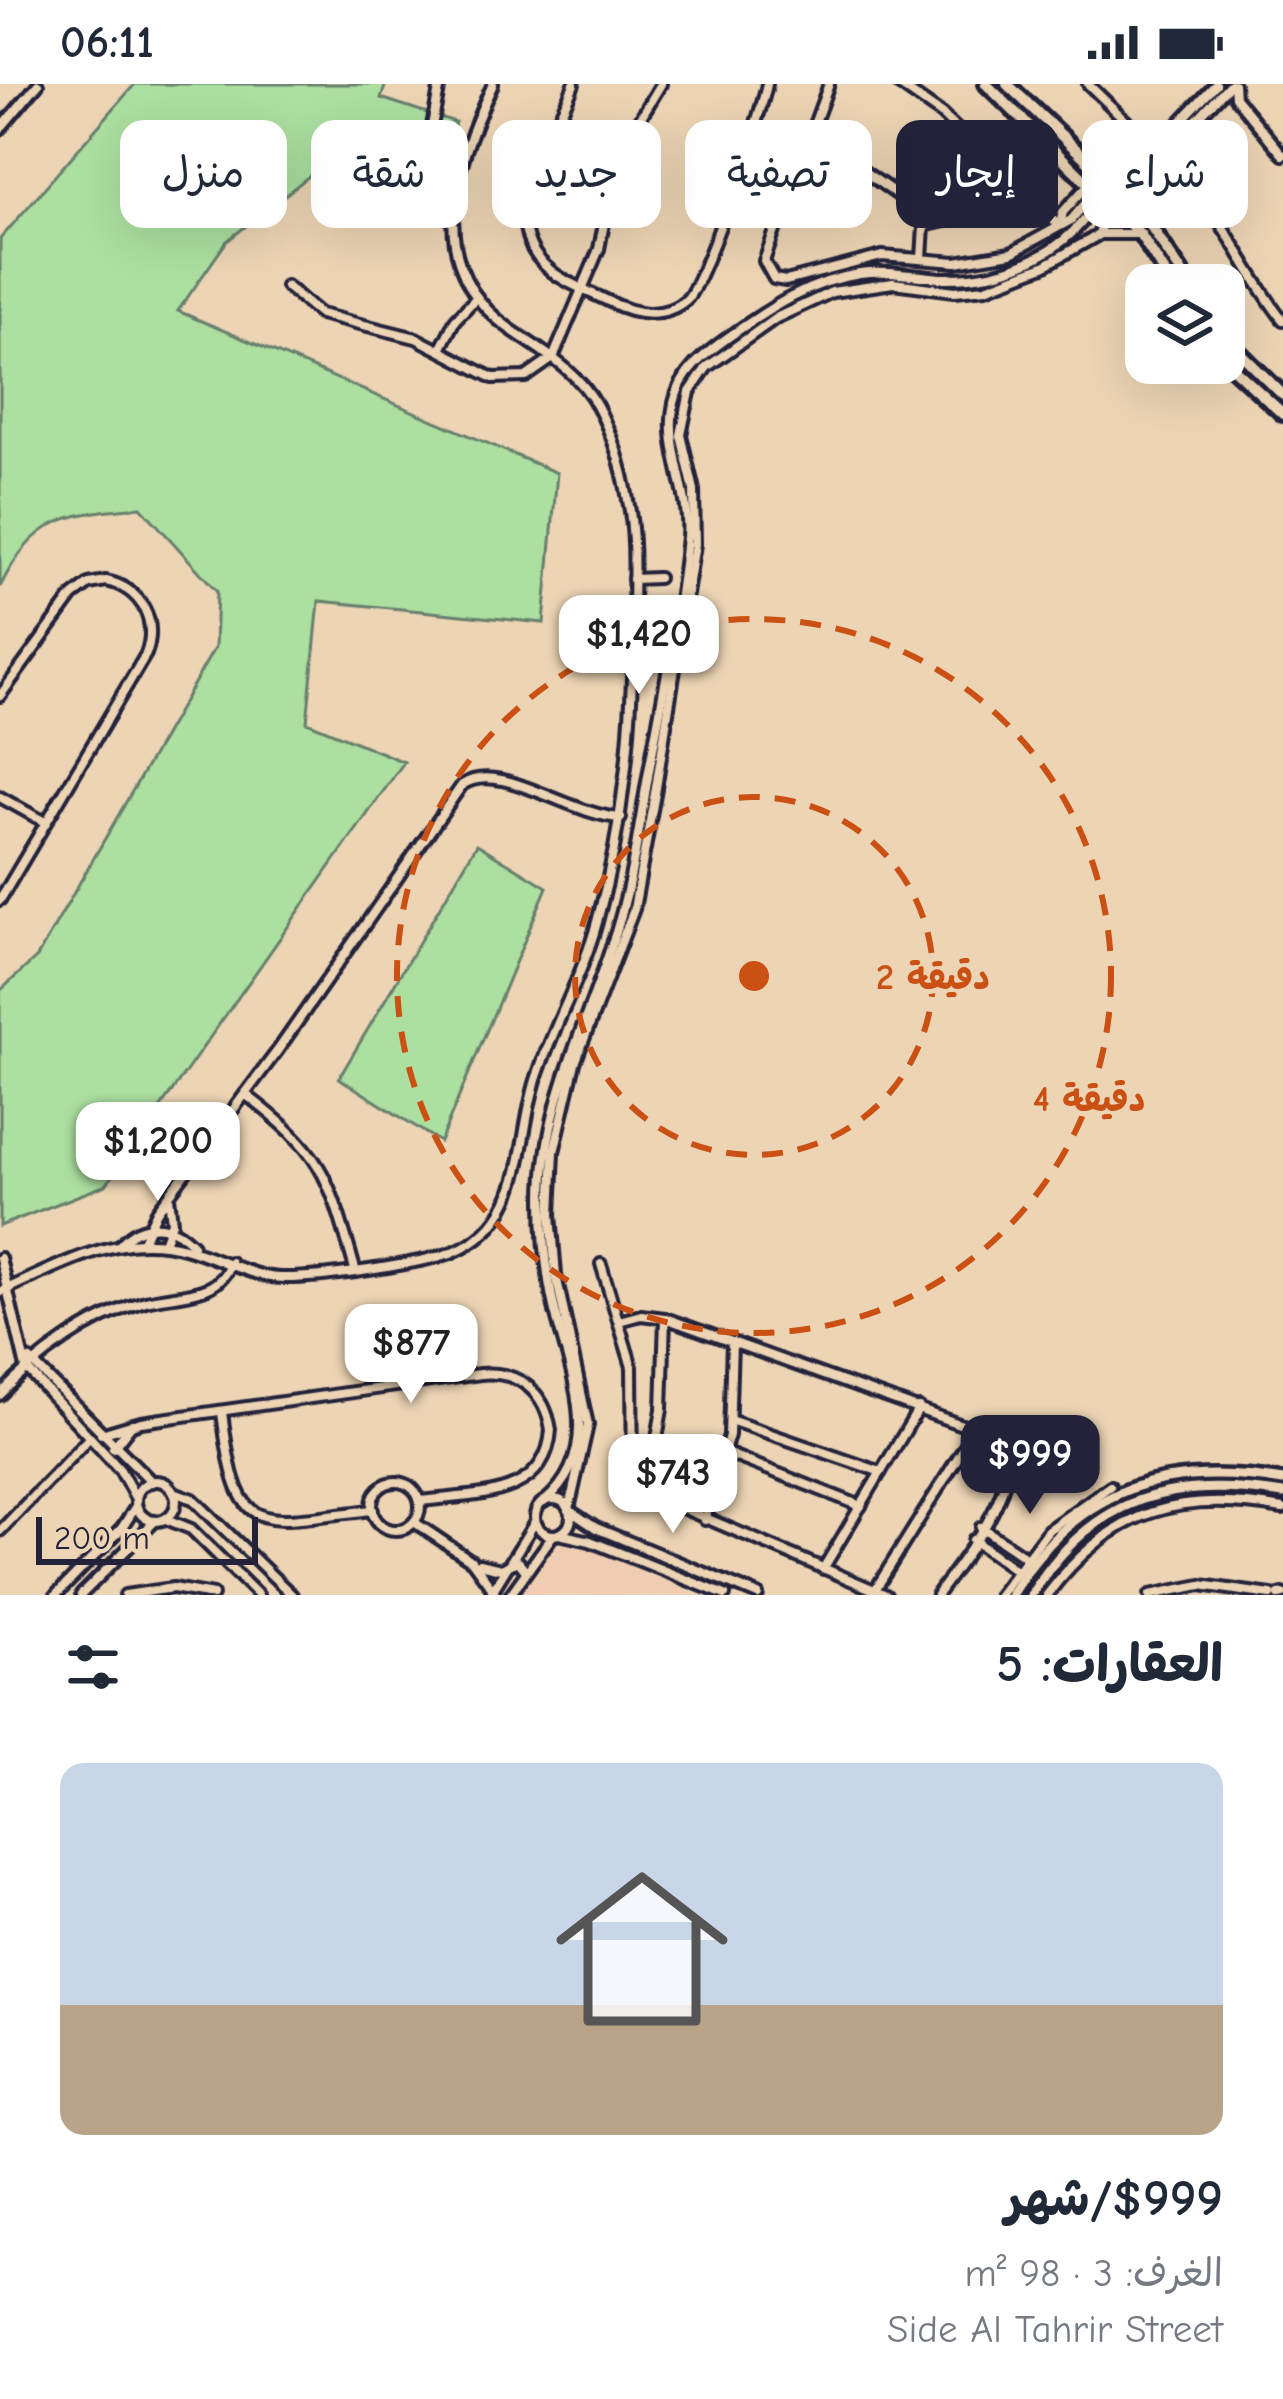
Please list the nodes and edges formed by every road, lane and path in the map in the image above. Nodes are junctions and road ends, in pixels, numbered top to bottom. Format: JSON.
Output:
{"nodes":[{"id":1,"x":38,"y":84,"type":"edge"},
{"id":2,"x":440,"y":84,"type":"edge"},
{"id":3,"x":493,"y":84,"type":"edge"},
{"id":4,"x":574,"y":84,"type":"edge"},
{"id":5,"x":661,"y":84,"type":"edge"},
{"id":6,"x":767,"y":84,"type":"edge"},
{"id":7,"x":829,"y":84,"type":"edge"},
{"id":8,"x":898,"y":84,"type":"edge"},
{"id":9,"x":986,"y":84,"type":"edge"},
{"id":10,"x":1007,"y":84,"type":"edge"},
{"id":11,"x":1088,"y":84,"type":"edge"},
{"id":12,"x":1232,"y":84,"type":"edge"},
{"id":13,"x":1215,"y":88,"type":"edge"},
{"id":14,"x":1235,"y":97,"type":"junction"},
{"id":15,"x":433,"y":120,"type":"edge"},
{"id":16,"x":814,"y":120,"type":"edge"},
{"id":17,"x":947,"y":120,"type":"edge"},
{"id":18,"x":1126,"y":120,"type":"edge"},
{"id":19,"x":1187,"y":120,"type":"edge"},
{"id":20,"x":0,"y":129,"type":"edge"},
{"id":21,"x":468,"y":136,"type":"edge"},
{"id":22,"x":1082,"y":154,"type":"edge"},
{"id":23,"x":1283,"y":155,"type":"edge"},
{"id":24,"x":1082,"y":176,"type":"edge"},
{"id":25,"x":872,"y":179,"type":"edge"},
{"id":26,"x":896,"y":197,"type":"edge"},
{"id":27,"x":1082,"y":199,"type":"edge"},
{"id":28,"x":1082,"y":222,"type":"edge"},
{"id":29,"x":1059,"y":226,"type":"joint"},
{"id":30,"x":454,"y":228,"type":"edge"},
{"id":31,"x":776,"y":228,"type":"edge"},
{"id":32,"x":924,"y":228,"type":"edge"},
{"id":33,"x":1100,"y":228,"type":"edge"},
{"id":34,"x":1134,"y":228,"type":"edge"},
{"id":35,"x":1153,"y":228,"type":"edge"},
{"id":36,"x":1222,"y":228,"type":"edge"},
{"id":37,"x":1100,"y":234,"type":"junction"},
{"id":38,"x":1140,"y":234,"type":"junction"},
{"id":39,"x":922,"y":258,"type":"junction"},
{"id":40,"x":1159,"y":264,"type":"edge"},
{"id":41,"x":1176,"y":264,"type":"edge"},
{"id":42,"x":286,"y":286,"type":"dead end"},
{"id":43,"x":583,"y":289,"type":"junction"},
{"id":44,"x":477,"y":297,"type":"junction"},
{"id":45,"x":1283,"y":320,"type":"edge"},
{"id":46,"x":441,"y":348,"type":"junction"},
{"id":47,"x":553,"y":358,"type":"junction"},
{"id":48,"x":1245,"y":358,"type":"edge"},
{"id":49,"x":1245,"y":379,"type":"edge"},
{"id":50,"x":1283,"y":395,"type":"edge"},
{"id":51,"x":1283,"y":414,"type":"edge"},
{"id":52,"x":658,"y":578,"type":"dead end"},
{"id":53,"x":633,"y":579,"type":"junction"},
{"id":54,"x":0,"y":696,"type":"edge"},
{"id":55,"x":651,"y":787,"type":"junction"},
{"id":56,"x":0,"y":797,"type":"edge"},
{"id":57,"x":621,"y":818,"type":"junction"},
{"id":58,"x":43,"y":820,"type":"junction"},
{"id":59,"x":0,"y":900,"type":"edge"},
{"id":60,"x":244,"y":1094,"type":"junction"},
{"id":61,"x":169,"y":1196,"type":"junction"},
{"id":62,"x":146,"y":1227,"type":"junction"},
{"id":63,"x":171,"y":1228,"type":"junction"},
{"id":64,"x":142,"y":1243,"type":"junction"},
{"id":65,"x":164,"y":1243,"type":"junction"},
{"id":66,"x":120,"y":1245,"type":"junction"},
{"id":67,"x":194,"y":1246,"type":"junction"},
{"id":68,"x":0,"y":1258,"type":"edge"},
{"id":69,"x":230,"y":1262,"type":"junction"},
{"id":70,"x":601,"y":1264,"type":"dead end"},
{"id":71,"x":355,"y":1269,"type":"junction"},
{"id":72,"x":4,"y":1290,"type":"edge"},
{"id":73,"x":664,"y":1318,"type":"junction"},
{"id":74,"x":619,"y":1321,"type":"junction"},
{"id":75,"x":732,"y":1342,"type":"junction"},
{"id":76,"x":28,"y":1363,"type":"junction"},
{"id":77,"x":0,"y":1395,"type":"edge"},
{"id":78,"x":919,"y":1408,"type":"junction"},
{"id":79,"x":222,"y":1412,"type":"junction"},
{"id":80,"x":77,"y":1418,"type":"junction"},
{"id":81,"x":730,"y":1420,"type":"junction"},
{"id":82,"x":133,"y":1423,"type":"junction"},
{"id":83,"x":977,"y":1427,"type":"junction"},
{"id":84,"x":101,"y":1434,"type":"junction"},
{"id":85,"x":90,"y":1444,"type":"junction"},
{"id":86,"x":113,"y":1448,"type":"junction"},
{"id":87,"x":726,"y":1453,"type":"junction"},
{"id":88,"x":881,"y":1472,"type":"junction"},
{"id":89,"x":142,"y":1475,"type":"junction"},
{"id":90,"x":1283,"y":1481,"type":"edge"},
{"id":91,"x":152,"y":1482,"type":"junction"},
{"id":92,"x":130,"y":1485,"type":"junction"},
{"id":93,"x":1110,"y":1486,"type":"dead end"},
{"id":94,"x":1180,"y":1488,"type":"junction"},
{"id":95,"x":174,"y":1492,"type":"junction"},
{"id":96,"x":1283,"y":1494,"type":"edge"},
{"id":97,"x":647,"y":1496,"type":"junction"},
{"id":98,"x":136,"y":1502,"type":"junction"},
{"id":99,"x":420,"y":1502,"type":"junction"},
{"id":100,"x":544,"y":1502,"type":"junction"},
{"id":101,"x":1182,"y":1504,"type":"junction"},
{"id":102,"x":861,"y":1506,"type":"junction"},
{"id":103,"x":1283,"y":1508,"type":"edge"},
{"id":104,"x":373,"y":1510,"type":"junction"},
{"id":105,"x":569,"y":1510,"type":"junction"},
{"id":106,"x":160,"y":1520,"type":"junction"},
{"id":107,"x":705,"y":1520,"type":"junction"},
{"id":108,"x":1078,"y":1520,"type":"junction"},
{"id":109,"x":536,"y":1521,"type":"junction"},
{"id":110,"x":414,"y":1522,"type":"junction"},
{"id":111,"x":981,"y":1527,"type":"junction"},
{"id":112,"x":0,"y":1531,"type":"edge"},
{"id":113,"x":1086,"y":1532,"type":"junction"},
{"id":114,"x":556,"y":1534,"type":"junction"},
{"id":115,"x":973,"y":1540,"type":"junction"},
{"id":116,"x":657,"y":1553,"type":"junction"},
{"id":117,"x":1024,"y":1556,"type":"junction"},
{"id":118,"x":472,"y":1561,"type":"junction"},
{"id":119,"x":652,"y":1565,"type":"junction"},
{"id":120,"x":510,"y":1566,"type":"junction"},
{"id":121,"x":823,"y":1569,"type":"junction"},
{"id":122,"x":1014,"y":1569,"type":"junction"},
{"id":123,"x":526,"y":1571,"type":"junction"},
{"id":124,"x":875,"y":1590,"type":"junction"},
{"id":125,"x":492,"y":1593,"type":"edge"},
{"id":126,"x":1261,"y":1594,"type":"edge"},
{"id":127,"x":56,"y":1595,"type":"edge"},
{"id":128,"x":81,"y":1595,"type":"edge"},
{"id":129,"x":124,"y":1595,"type":"edge"},
{"id":130,"x":212,"y":1595,"type":"edge"},
{"id":131,"x":258,"y":1595,"type":"edge"},
{"id":132,"x":292,"y":1595,"type":"edge"},
{"id":133,"x":509,"y":1595,"type":"edge"},
{"id":134,"x":725,"y":1595,"type":"edge"},
{"id":135,"x":758,"y":1595,"type":"edge"},
{"id":136,"x":886,"y":1595,"type":"edge"},
{"id":137,"x":937,"y":1595,"type":"edge"},
{"id":138,"x":999,"y":1595,"type":"edge"},
{"id":139,"x":1011,"y":1595,"type":"edge"},
{"id":140,"x":1031,"y":1595,"type":"edge"},
{"id":141,"x":1047,"y":1595,"type":"edge"},
{"id":142,"x":1150,"y":1595,"type":"edge"},
{"id":143,"x":1278,"y":1595,"type":"edge"}],
"edges":[{"from":1,"to":20,"type":"street"},
{"from":2,"to":15,"type":"street"},
{"from":3,"to":21,"type":"street"},
{"from":4,"to":43,"type":"street"},
{"from":5,"to":43,"type":"street"},
{"from":6,"to":43,"type":"street"},
{"from":7,"to":16,"type":"street"},
{"from":8,"to":17,"type":"street"},
{"from":9,"to":24,"type":"main road"},
{"from":10,"to":22,"type":"main road"},
{"from":11,"to":18,"type":"street"},
{"from":12,"to":13,"type":"street"},
{"from":12,"to":14,"type":"street"},
{"from":13,"to":14,"type":"street"},
{"from":13,"to":19,"type":"street"},
{"from":14,"to":23,"type":"street"},
{"from":25,"to":26,"type":"street"},
{"from":27,"to":29,"type":"street"},
{"from":28,"to":55,"type":"street"},
{"from":29,"to":39,"type":"street"},
{"from":30,"to":44,"type":"street"},
{"from":31,"to":39,"type":"street"},
{"from":32,"to":39,"type":"street"},
{"from":33,"to":37,"type":"street"},
{"from":34,"to":38,"type":"main road"},
{"from":35,"to":41,"type":"main road"},
{"from":36,"to":45,"type":"street"},
{"from":37,"to":38,"type":"street"},
{"from":37,"to":55,"type":"street"},
{"from":38,"to":40,"type":"main road"},
{"from":42,"to":46,"type":"street"},
{"from":43,"to":47,"type":"street"},
{"from":44,"to":46,"type":"street"},
{"from":44,"to":47,"type":"street"},
{"from":46,"to":47,"type":"street"},
{"from":47,"to":53,"type":"street"},
{"from":48,"to":50,"type":"main road"},
{"from":49,"to":51,"type":"main road"},
{"from":52,"to":53,"type":"street"},
{"from":53,"to":57,"type":"street"},
{"from":54,"to":58,"type":"street"},
{"from":55,"to":100,"type":"street"},
{"from":55,"to":105,"type":"street"},
{"from":56,"to":58,"type":"street"},
{"from":57,"to":60,"type":"street"},
{"from":57,"to":71,"type":"street"},
{"from":58,"to":59,"type":"street"},
{"from":60,"to":61,"type":"street"},
{"from":60,"to":71,"type":"street"},
{"from":61,"to":62,"type":"street"},
{"from":61,"to":63,"type":"street"},
{"from":62,"to":63,"type":"street"},
{"from":62,"to":64,"type":"street"},
{"from":62,"to":66,"type":"street"},
{"from":63,"to":65,"type":"street"},
{"from":63,"to":67,"type":"street"},
{"from":64,"to":65,"type":"street"},
{"from":64,"to":66,"type":"street"},
{"from":65,"to":67,"type":"street"},
{"from":66,"to":72,"type":"street"},
{"from":67,"to":69,"type":"street"},
{"from":68,"to":72,"type":"street"},
{"from":69,"to":71,"type":"street"},
{"from":69,"to":76,"type":"street"},
{"from":70,"to":74,"type":"street"},
{"from":72,"to":76,"type":"street"},
{"from":73,"to":74,"type":"street"},
{"from":73,"to":75,"type":"street"},
{"from":73,"to":97,"type":"street"},
{"from":74,"to":97,"type":"street"},
{"from":75,"to":78,"type":"street"},
{"from":75,"to":81,"type":"street"},
{"from":76,"to":77,"type":"street"},
{"from":76,"to":80,"type":"street"},
{"from":78,"to":83,"type":"street"},
{"from":78,"to":88,"type":"street"},
{"from":79,"to":82,"type":"street"},
{"from":79,"to":99,"type":"street"},
{"from":79,"to":104,"type":"street"},
{"from":80,"to":84,"type":"street"},
{"from":80,"to":85,"type":"street"},
{"from":81,"to":87,"type":"street"},
{"from":81,"to":88,"type":"street"},
{"from":82,"to":84,"type":"street"},
{"from":82,"to":86,"type":"street"},
{"from":83,"to":111,"type":"street"},
{"from":83,"to":124,"type":"street"},
{"from":84,"to":86,"type":"street"},
{"from":85,"to":92,"type":"street"},
{"from":85,"to":112,"type":"street"},
{"from":86,"to":89,"type":"street"},
{"from":87,"to":102,"type":"street"},
{"from":87,"to":107,"type":"street"},
{"from":88,"to":102,"type":"street"},
{"from":89,"to":91,"type":"street"},
{"from":89,"to":92,"type":"street"},
{"from":90,"to":108,"type":"street"},
{"from":91,"to":95,"type":"street"},
{"from":91,"to":98,"type":"street"},
{"from":92,"to":98,"type":"street"},
{"from":93,"to":117,"type":"street"},
{"from":94,"to":96,"type":"street"},
{"from":94,"to":101,"type":"street"},
{"from":94,"to":113,"type":"street"},
{"from":95,"to":106,"type":"street"},
{"from":95,"to":132,"type":"street"},
{"from":97,"to":107,"type":"street"},
{"from":98,"to":106,"type":"street"},
{"from":98,"to":127,"type":"street"},
{"from":99,"to":104,"type":"street"},
{"from":99,"to":110,"type":"street"},
{"from":100,"to":105,"type":"street"},
{"from":100,"to":109,"type":"street"},
{"from":101,"to":103,"type":"street"},
{"from":101,"to":141,"type":"street"},
{"from":102,"to":121,"type":"street"},
{"from":104,"to":110,"type":"street"},
{"from":105,"to":114,"type":"street"},
{"from":105,"to":116,"type":"street"},
{"from":106,"to":128,"type":"street"},
{"from":106,"to":131,"type":"street"},
{"from":107,"to":121,"type":"street"},
{"from":108,"to":113,"type":"street"},
{"from":108,"to":139,"type":"street"},
{"from":109,"to":114,"type":"street"},
{"from":109,"to":120,"type":"street"},
{"from":110,"to":118,"type":"street"},
{"from":111,"to":115,"type":"street"},
{"from":111,"to":117,"type":"street"},
{"from":113,"to":140,"type":"street"},
{"from":114,"to":119,"type":"street"},
{"from":114,"to":123,"type":"street"},
{"from":115,"to":122,"type":"street"},
{"from":115,"to":137,"type":"street"},
{"from":116,"to":119,"type":"street"},
{"from":116,"to":135,"type":"street"},
{"from":117,"to":122,"type":"street"},
{"from":118,"to":120,"type":"street"},
{"from":118,"to":125,"type":"street"},
{"from":119,"to":134,"type":"street"},
{"from":120,"to":123,"type":"street"},
{"from":120,"to":125,"type":"street"},
{"from":121,"to":124,"type":"street"},
{"from":122,"to":138,"type":"street"},
{"from":123,"to":133,"type":"street"},
{"from":124,"to":136,"type":"street"},
{"from":126,"to":142,"type":"street"},
{"from":126,"to":143,"type":"street"},
{"from":129,"to":130,"type":"street"}]}
